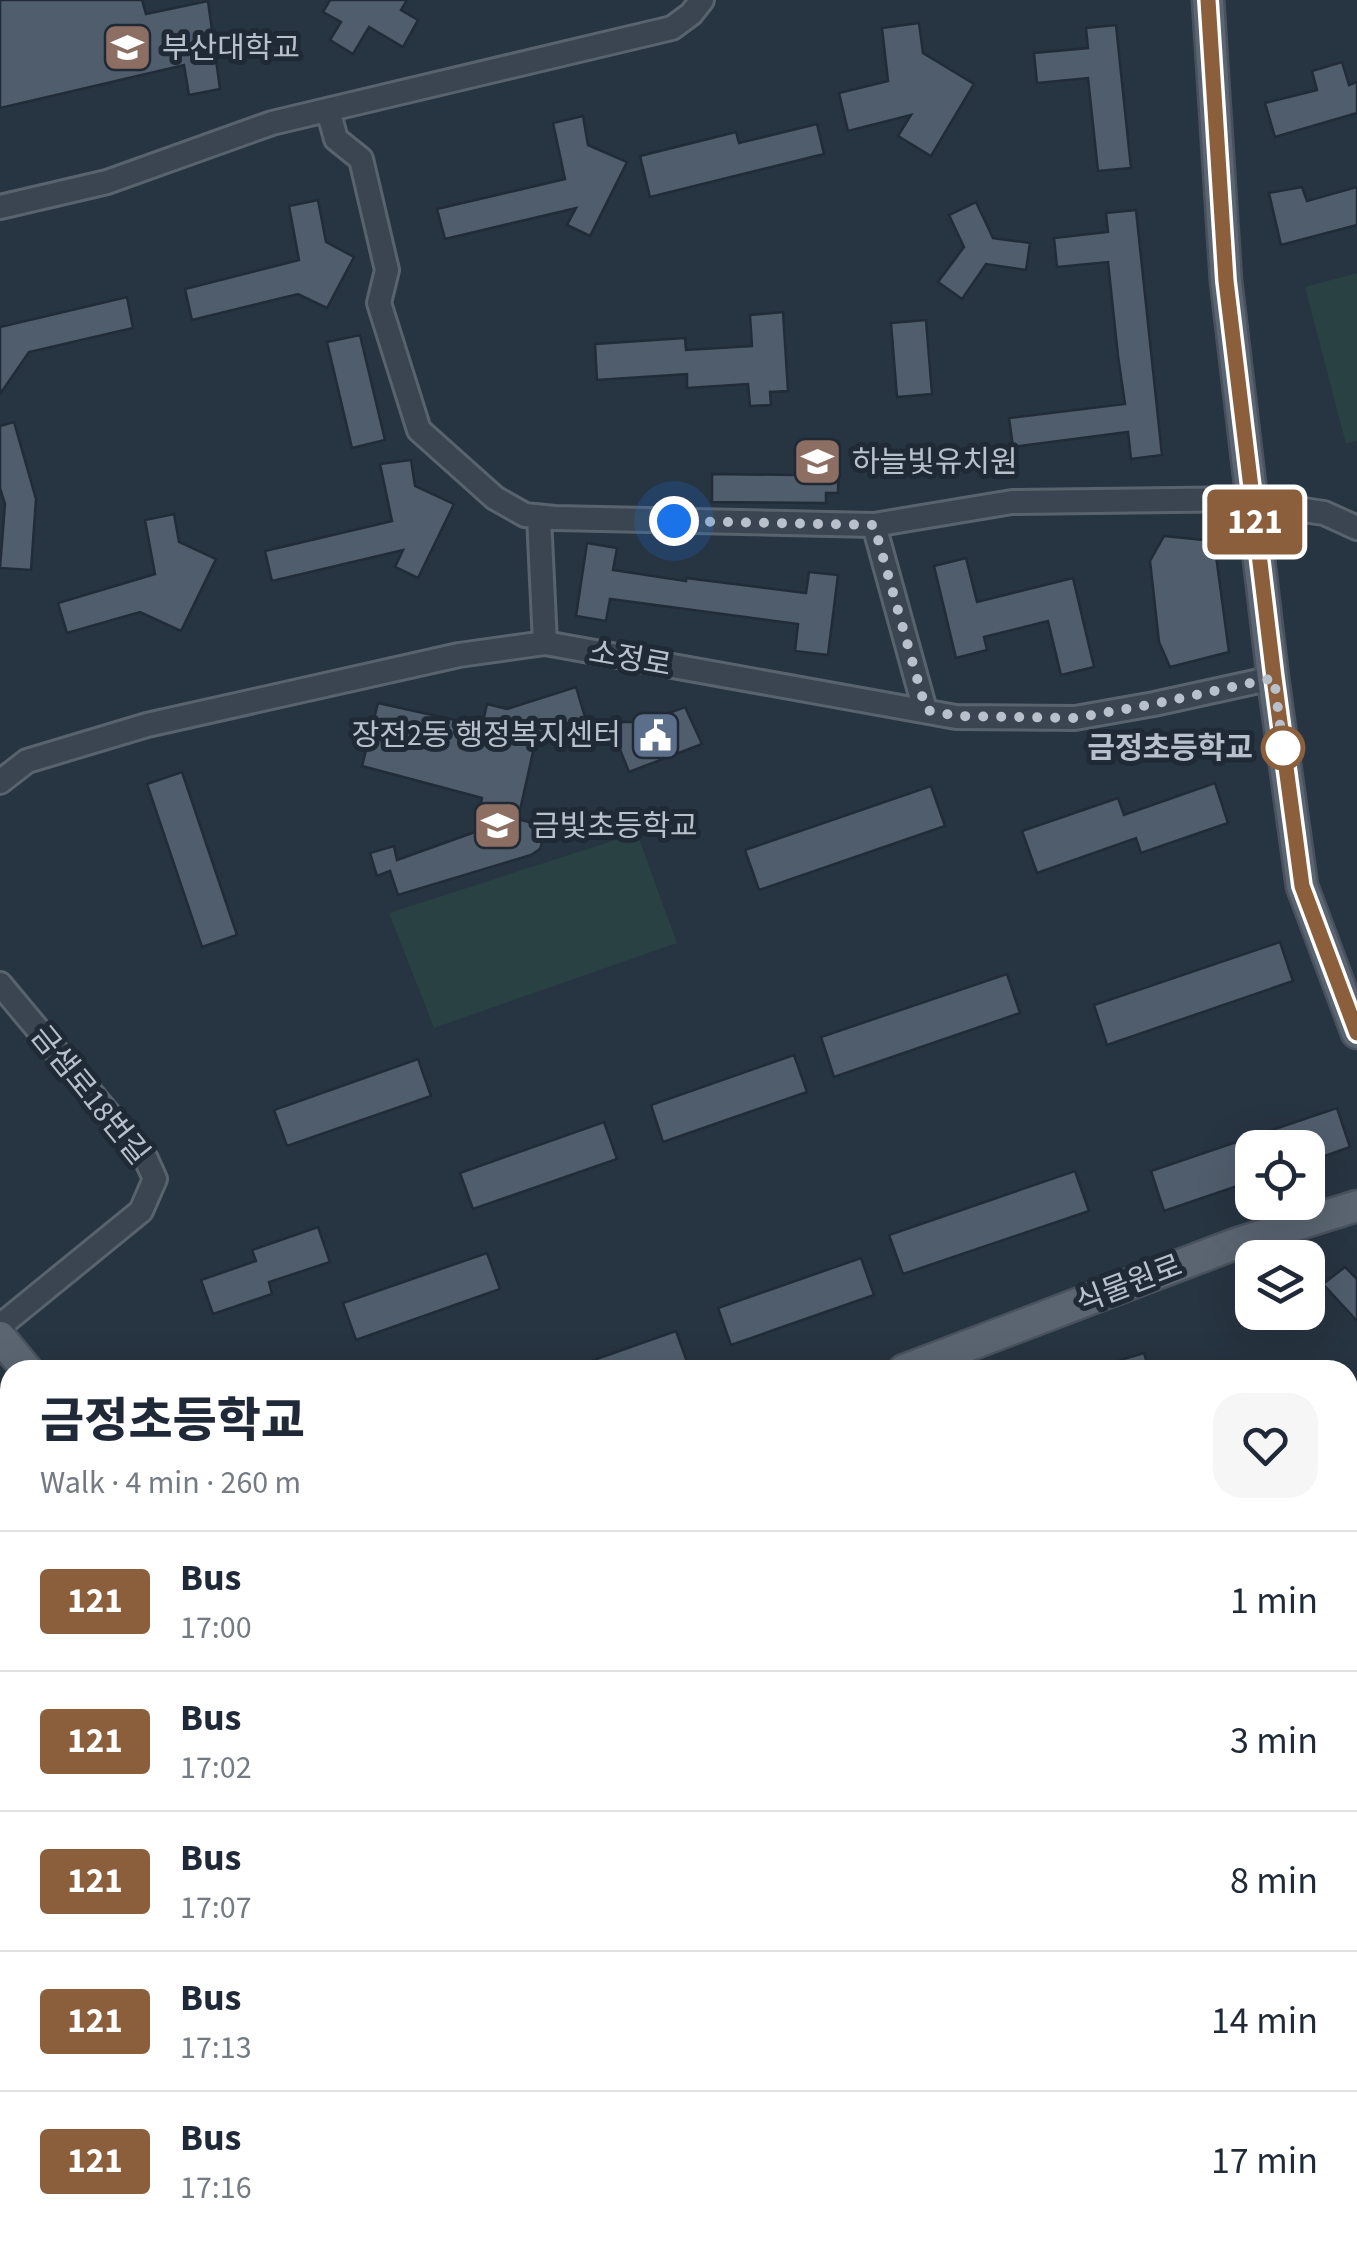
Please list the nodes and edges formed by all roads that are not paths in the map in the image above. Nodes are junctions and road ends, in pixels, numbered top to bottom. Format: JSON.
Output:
{"nodes":[{"id":1,"x":702,"y":0,"type":"edge"},
{"id":2,"x":1208,"y":0,"type":"edge"},
{"id":3,"x":328,"y":110,"type":"junction"},
{"id":4,"x":0,"y":207,"type":"edge"},
{"id":5,"x":1253,"y":499,"type":"junction"},
{"id":6,"x":540,"y":516,"type":"junction"},
{"id":7,"x":1350,"y":519,"type":"edge"},
{"id":8,"x":874,"y":525,"type":"junction"},
{"id":9,"x":545,"y":643,"type":"junction"},
{"id":10,"x":1274,"y":678,"type":"junction"},
{"id":11,"x":926,"y":710,"type":"junction"},
{"id":12,"x":0,"y":782,"type":"edge"},
{"id":13,"x":0,"y":984,"type":"edge"},
{"id":14,"x":1355,"y":1024,"type":"edge"},
{"id":15,"x":1357,"y":1206,"type":"edge"},
{"id":16,"x":0,"y":1326,"type":"edge"},
{"id":17,"x":0,"y":1337,"type":"edge"},
{"id":18,"x":20,"y":1360,"type":"edge"},
{"id":19,"x":930,"y":1360,"type":"edge"}],
"edges":[{"from":1,"to":3,"type":"street"},
{"from":2,"to":5,"type":"main road"},
{"from":3,"to":4,"type":"street"},
{"from":3,"to":6,"type":"street"},
{"from":5,"to":7,"type":"street"},
{"from":5,"to":8,"type":"street"},
{"from":5,"to":10,"type":"main road"},
{"from":6,"to":8,"type":"street"},
{"from":6,"to":9,"type":"street"},
{"from":8,"to":11,"type":"street"},
{"from":9,"to":11,"type":"street","name":"소정로"},
{"from":9,"to":12,"type":"street","name":"소정로"},
{"from":10,"to":11,"type":"street","name":"소정로"},
{"from":10,"to":14,"type":"main road"},
{"from":13,"to":16,"type":"street","name":"금샘로18번길"},
{"from":15,"to":19,"type":"main road","name":"식물원로"},
{"from":17,"to":18,"type":"main road"}]}
